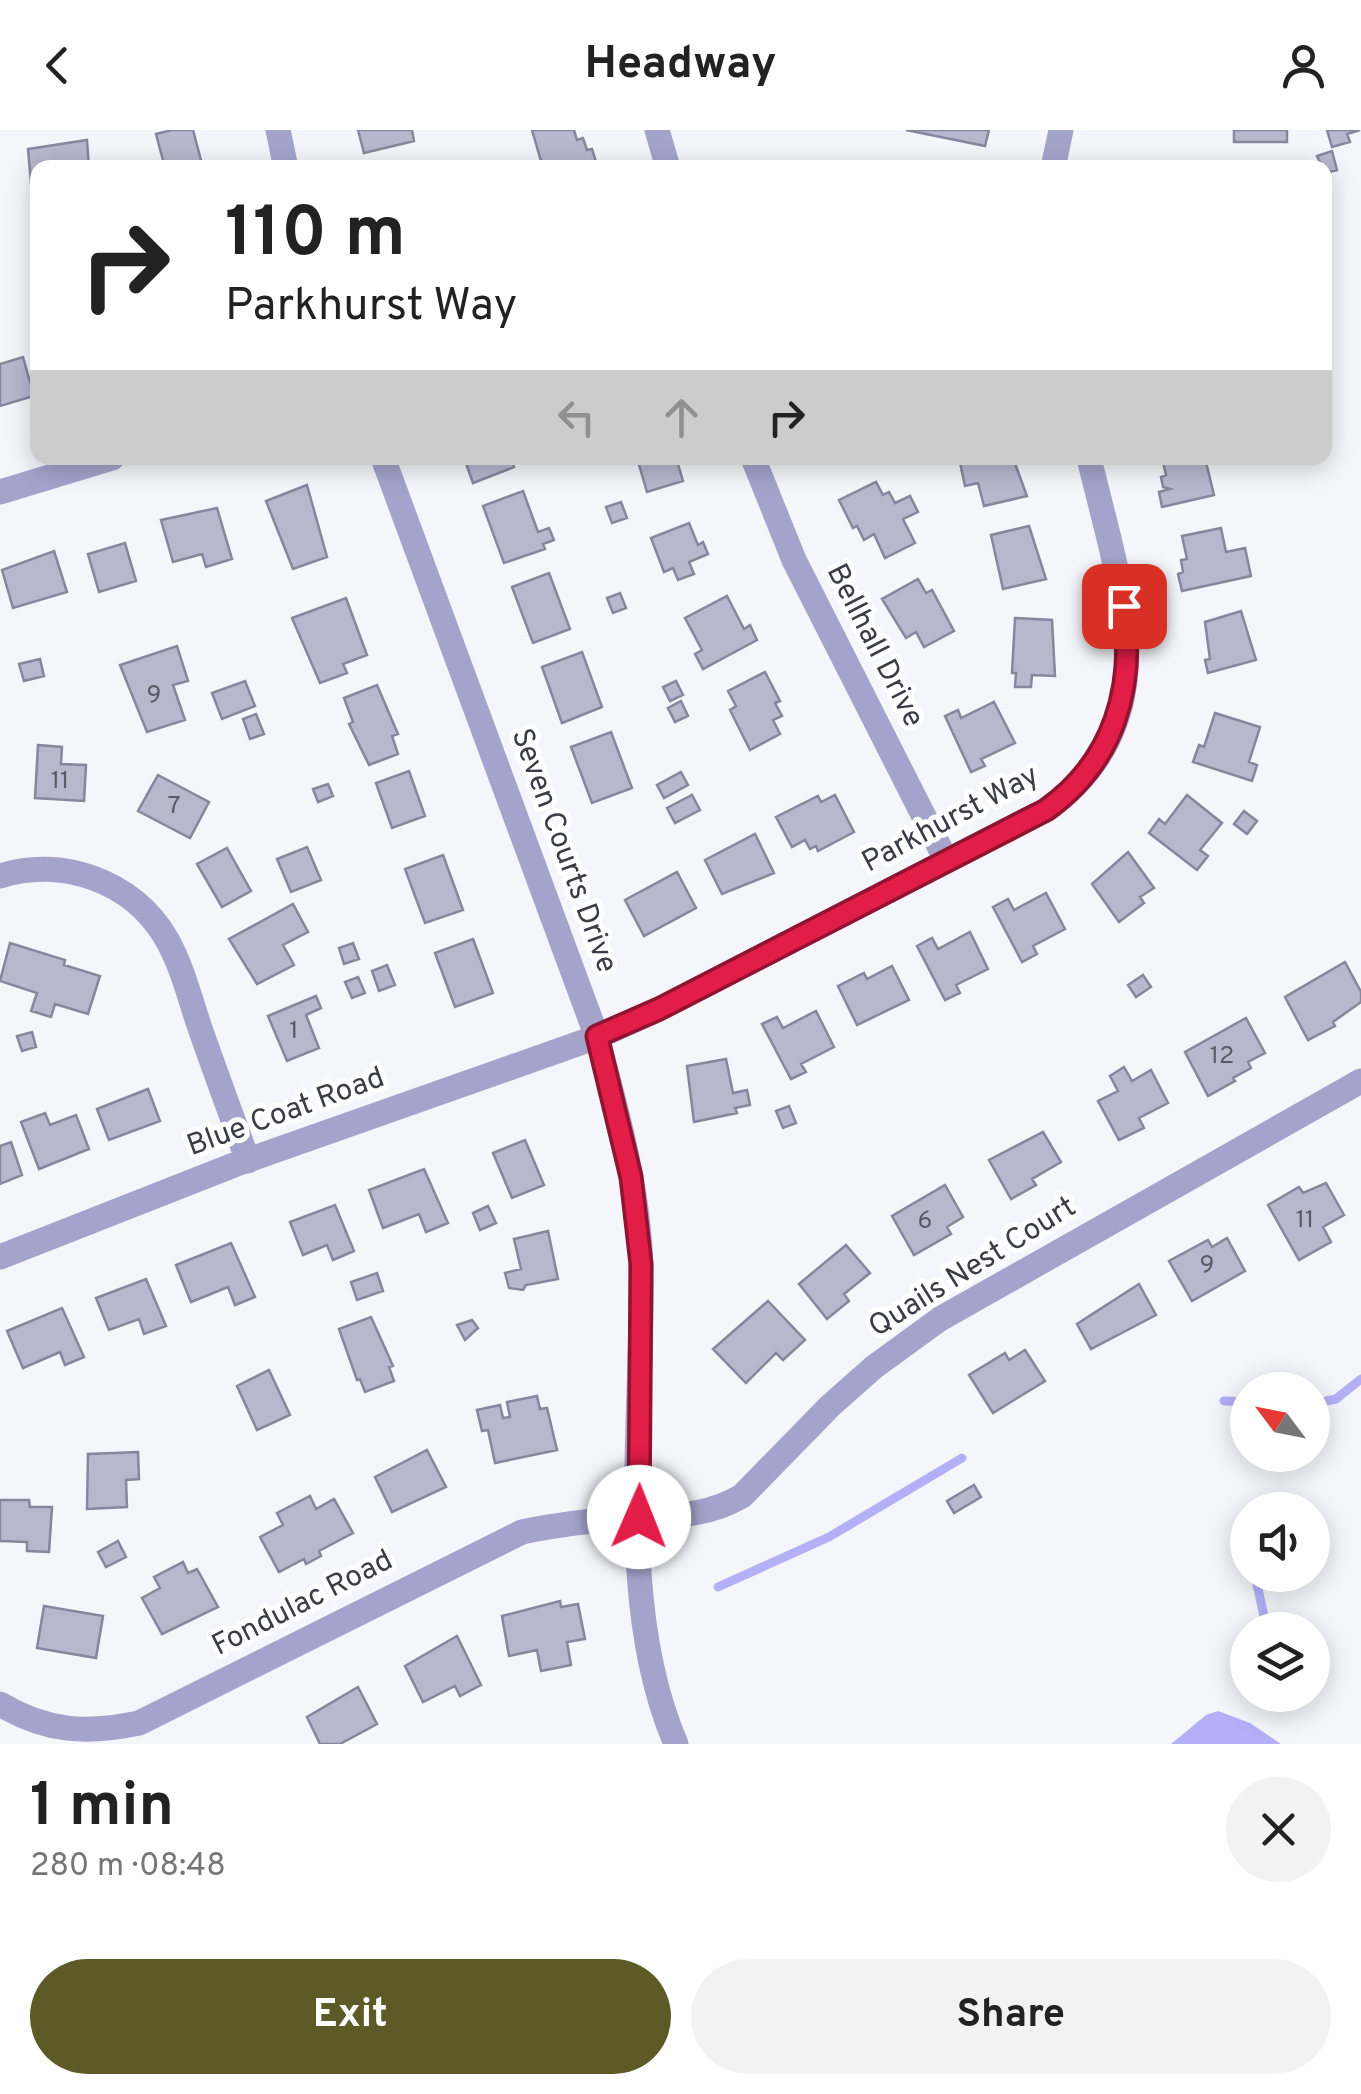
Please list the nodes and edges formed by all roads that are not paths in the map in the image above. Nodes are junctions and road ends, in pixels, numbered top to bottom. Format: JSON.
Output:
{"nodes":[{"id":1,"x":278,"y":130,"type":"edge"},
{"id":2,"x":658,"y":130,"type":"edge"},
{"id":3,"x":1061,"y":130,"type":"edge"},
{"id":4,"x":284,"y":160,"type":"edge"},
{"id":5,"x":666,"y":160,"type":"edge"},
{"id":6,"x":1055,"y":160,"type":"edge"},
{"id":7,"x":89,"y":465,"type":"edge"},
{"id":8,"x":386,"y":465,"type":"edge"},
{"id":9,"x":755,"y":465,"type":"edge"},
{"id":10,"x":1091,"y":465,"type":"edge"},
{"id":11,"x":0,"y":492,"type":"edge"},
{"id":12,"x":946,"y":860,"type":"junction"},
{"id":13,"x":0,"y":876,"type":"edge"},
{"id":14,"x":597,"y":1036,"type":"junction"},
{"id":15,"x":1361,"y":1081,"type":"edge"},
{"id":16,"x":248,"y":1160,"type":"junction"},
{"id":17,"x":0,"y":1258,"type":"edge"},
{"id":18,"x":639,"y":1517,"type":"junction"},
{"id":19,"x":0,"y":1704,"type":"edge"},
{"id":20,"x":676,"y":1744,"type":"edge"}],
"edges":[{"from":1,"to":4,"type":"street"},
{"from":2,"to":5,"type":"street"},
{"from":3,"to":6,"type":"street"},
{"from":7,"to":11,"type":"street"},
{"from":8,"to":14,"type":"street","name":"Seven Courts Drive"},
{"from":9,"to":12,"type":"street","name":"Bellhall Drive"},
{"from":10,"to":12,"type":"street","name":"Parkhurst Way"},
{"from":12,"to":14,"type":"street","name":"Parkhurst Way"},
{"from":13,"to":16,"type":"street"},
{"from":14,"to":16,"type":"street","name":"Blue Coat Road"},
{"from":14,"to":18,"type":"street","name":"Seven Courts Drive"},
{"from":15,"to":18,"type":"street","name":"Quails Nest Court"},
{"from":16,"to":17,"type":"street","name":"Blue Coat Road"},
{"from":18,"to":19,"type":"street","name":"Fondulac Road"},
{"from":18,"to":20,"type":"street","name":"Seven Courts Drive"}]}
